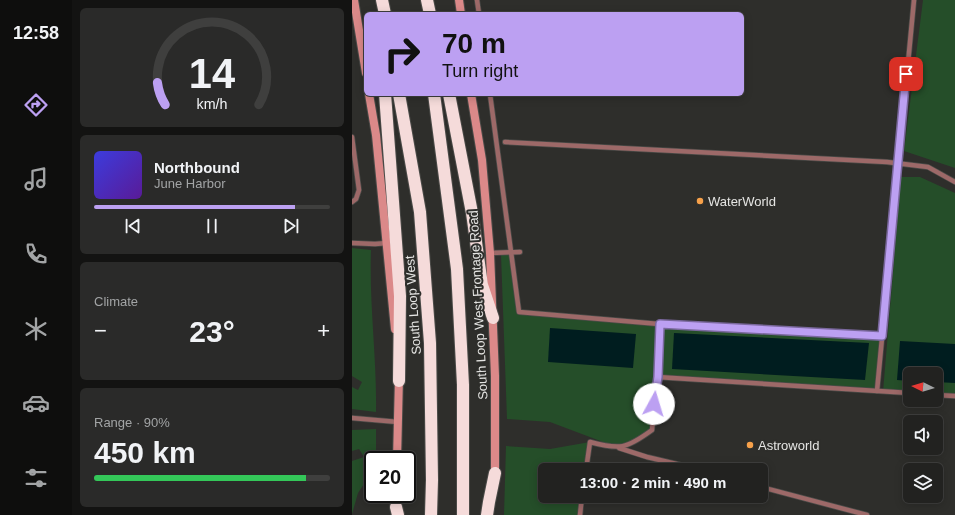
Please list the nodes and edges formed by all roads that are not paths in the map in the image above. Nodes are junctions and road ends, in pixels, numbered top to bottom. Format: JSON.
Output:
{"nodes":[{"id":1,"x":354,"y":0,"type":"edge"},
{"id":2,"x":378,"y":0,"type":"edge"},
{"id":3,"x":382,"y":0,"type":"edge"},
{"id":4,"x":423,"y":0,"type":"edge"},
{"id":5,"x":427,"y":0,"type":"edge"},
{"id":6,"x":459,"y":0,"type":"edge"},
{"id":7,"x":477,"y":0,"type":"edge"},
{"id":8,"x":914,"y":0,"type":"edge"},
{"id":9,"x":379,"y":12,"type":"edge"},
{"id":10,"x":385,"y":12,"type":"edge"},
{"id":11,"x":425,"y":12,"type":"edge"},
{"id":12,"x":430,"y":12,"type":"edge"},
{"id":13,"x":461,"y":12,"type":"edge"},
{"id":14,"x":479,"y":12,"type":"edge"},
{"id":15,"x":364,"y":61,"type":"edge"},
{"id":16,"x":370,"y":96,"type":"edge"},
{"id":17,"x":385,"y":96,"type":"edge"},
{"id":18,"x":399,"y":96,"type":"edge"},
{"id":19,"x":434,"y":96,"type":"edge"},
{"id":20,"x":449,"y":96,"type":"edge"},
{"id":21,"x":471,"y":96,"type":"edge"},
{"id":22,"x":490,"y":96,"type":"edge"},
{"id":23,"x":352,"y":137,"type":"edge"},
{"id":24,"x":505,"y":142,"type":"dead end"},
{"id":25,"x":898,"y":164,"type":"junction"},
{"id":26,"x":955,"y":182,"type":"edge"},
{"id":27,"x":352,"y":202,"type":"edge"},
{"id":28,"x":352,"y":243,"type":"edge"},
{"id":29,"x":387,"y":243,"type":"junction"},
{"id":30,"x":520,"y":252,"type":"dead end"},
{"id":31,"x":490,"y":253,"type":"junction"},
{"id":32,"x":512,"y":253,"type":"junction"},
{"id":33,"x":493,"y":318,"type":"junction"},
{"id":34,"x":660,"y":324,"type":"junction"},
{"id":35,"x":882,"y":336,"type":"junction"},
{"id":36,"x":658,"y":377,"type":"junction"},
{"id":37,"x":399,"y":381,"type":"junction"},
{"id":38,"x":876,"y":391,"type":"junction"},
{"id":39,"x":903,"y":393,"type":"edge"},
{"id":40,"x":943,"y":395,"type":"edge"},
{"id":41,"x":955,"y":396,"type":"edge"},
{"id":42,"x":352,"y":418,"type":"edge"},
{"id":43,"x":398,"y":422,"type":"junction"},
{"id":44,"x":619,"y":448,"type":"junction"},
{"id":45,"x":397,"y":451,"type":"edge"},
{"id":46,"x":587,"y":463,"type":"edge"},
{"id":47,"x":672,"y":463,"type":"edge"},
{"id":48,"x":495,"y":473,"type":"junction"},
{"id":49,"x":768,"y":488,"type":"edge"},
{"id":50,"x":581,"y":503,"type":"edge"},
{"id":51,"x":431,"y":515,"type":"edge"},
{"id":52,"x":463,"y":515,"type":"edge"},
{"id":53,"x":487,"y":515,"type":"edge"},
{"id":54,"x":494,"y":515,"type":"edge"},
{"id":55,"x":580,"y":515,"type":"edge"},
{"id":56,"x":867,"y":515,"type":"edge"}],
"edges":[{"from":1,"to":15,"type":"main road"},
{"from":2,"to":9,"type":"highway"},
{"from":3,"to":10,"type":"highway"},
{"from":4,"to":11,"type":"highway"},
{"from":5,"to":12,"type":"highway"},
{"from":6,"to":13,"type":"main road"},
{"from":7,"to":14,"type":"lane"},
{"from":8,"to":25,"type":"lane"},
{"from":16,"to":29,"type":"main road"},
{"from":17,"to":37,"type":"highway"},
{"from":18,"to":51,"type":"highway","name":"South Loop West"},
{"from":19,"to":52,"type":"highway"},
{"from":20,"to":33,"type":"highway"},
{"from":21,"to":31,"type":"main road","name":"South Loop West Frontage Road"},
{"from":22,"to":32,"type":"lane"},
{"from":23,"to":27,"type":"lane"},
{"from":24,"to":25,"type":"lane"},
{"from":25,"to":26,"type":"lane"},
{"from":25,"to":35,"type":"lane"},
{"from":28,"to":29,"type":"lane"},
{"from":29,"to":37,"type":"main road"},
{"from":30,"to":32,"type":"lane"},
{"from":31,"to":32,"type":"lane"},
{"from":31,"to":33,"type":"main road","name":"South Loop West Frontage Road"},
{"from":32,"to":34,"type":"lane"},
{"from":33,"to":48,"type":"main road","name":"South Loop West Frontage Road"},
{"from":34,"to":35,"type":"lane"},
{"from":34,"to":36,"type":"lane"},
{"from":35,"to":38,"type":"lane"},
{"from":36,"to":38,"type":"lane"},
{"from":36,"to":44,"type":"lane"},
{"from":37,"to":43,"type":"main road"},
{"from":38,"to":39,"type":"lane"},
{"from":40,"to":41,"type":"lane"},
{"from":42,"to":43,"type":"lane"},
{"from":43,"to":45,"type":"main road"},
{"from":44,"to":46,"type":"lane"},
{"from":44,"to":47,"type":"lane"},
{"from":48,"to":53,"type":"highway"},
{"from":48,"to":54,"type":"main road","name":"South Loop West Frontage Road"},
{"from":49,"to":56,"type":"lane"},
{"from":50,"to":55,"type":"lane"}]}
